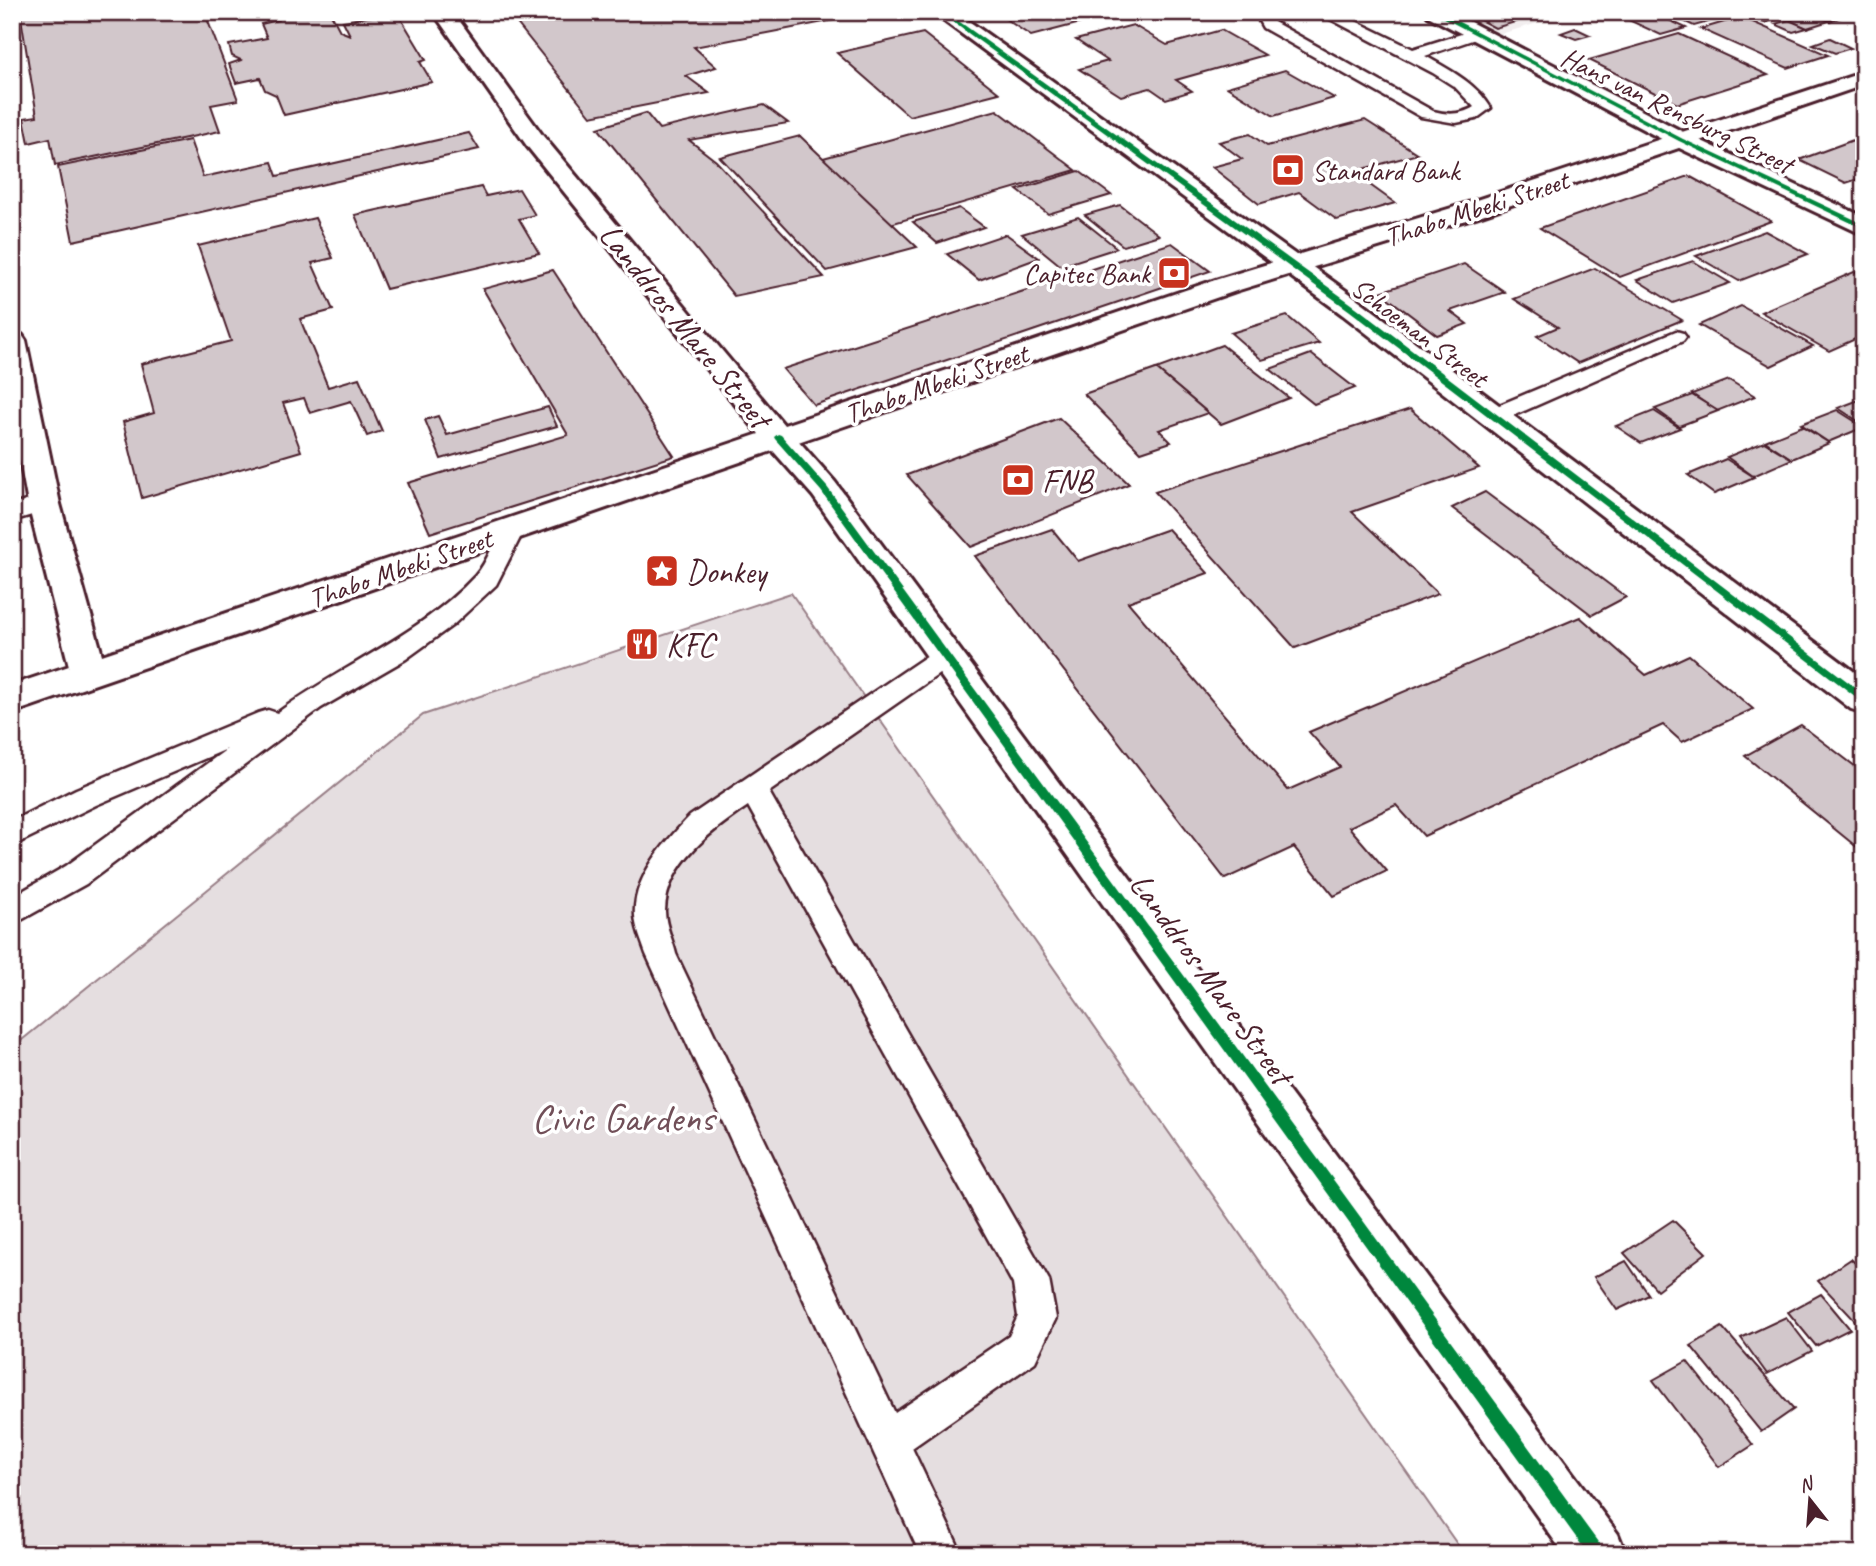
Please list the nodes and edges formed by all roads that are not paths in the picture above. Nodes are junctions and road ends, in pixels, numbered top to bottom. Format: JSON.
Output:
{"nodes":[{"id":1,"x":443,"y":12,"type":"edge"},
{"id":2,"x":942,"y":12,"type":"edge"},
{"id":3,"x":1261,"y":12,"type":"edge"},
{"id":4,"x":1324,"y":12,"type":"edge"},
{"id":5,"x":1435,"y":12,"type":"edge"},
{"id":6,"x":1476,"y":34,"type":"junction"},
{"id":7,"x":1411,"y":55,"type":"junction"},
{"id":8,"x":1864,"y":78,"type":"edge"},
{"id":9,"x":1681,"y":140,"type":"junction"},
{"id":10,"x":1861,"y":223,"type":"edge"},
{"id":11,"x":1294,"y":266,"type":"junction"},
{"id":12,"x":1676,"y":337,"type":"dead end"},
{"id":13,"x":12,"y":341,"type":"edge"},
{"id":14,"x":1493,"y":416,"type":"junction"},
{"id":15,"x":778,"y":437,"type":"junction"},
{"id":16,"x":44,"y":504,"type":"junction"},
{"id":17,"x":12,"y":513,"type":"edge"},
{"id":18,"x":512,"y":530,"type":"junction"},
{"id":19,"x":946,"y":656,"type":"junction"},
{"id":20,"x":89,"y":674,"type":"junction"},
{"id":21,"x":12,"y":699,"type":"edge"},
{"id":22,"x":1864,"y":699,"type":"edge"},
{"id":23,"x":312,"y":701,"type":"junction"},
{"id":24,"x":752,"y":788,"type":"junction"},
{"id":25,"x":12,"y":834,"type":"edge"},
{"id":26,"x":12,"y":912,"type":"edge"},
{"id":27,"x":889,"y":1440,"type":"junction"},
{"id":28,"x":941,"y":1554,"type":"edge"},
{"id":29,"x":1598,"y":1554,"type":"edge"}],
"edges":[{"from":1,"to":15,"type":"main road","name":"Landdros Mare Street"},
{"from":2,"to":11,"type":"main road","name":"Schoeman Street"},
{"from":3,"to":7,"type":"lane"},
{"from":4,"to":7,"type":"lane"},
{"from":5,"to":6,"type":"main road","name":"Hans van Rensburg Street"},
{"from":6,"to":7,"type":"lane"},
{"from":6,"to":9,"type":"main road","name":"Hans van Rensburg Street"},
{"from":8,"to":9,"type":"main road","name":"Thabo Mbeki Street"},
{"from":9,"to":10,"type":"main road","name":"Hans van Rensburg Street"},
{"from":9,"to":11,"type":"main road","name":"Thabo Mbeki Street"},
{"from":11,"to":14,"type":"main road","name":"Schoeman Street"},
{"from":11,"to":15,"type":"main road","name":"Thabo Mbeki Street"},
{"from":12,"to":14,"type":"lane"},
{"from":13,"to":16,"type":"main road"},
{"from":14,"to":22,"type":"main road","name":"Schoeman Street"},
{"from":15,"to":18,"type":"main road","name":"Thabo Mbeki Street"},
{"from":15,"to":19,"type":"main road","name":"Landdros Mare Street"},
{"from":16,"to":17,"type":"lane"},
{"from":16,"to":20,"type":"main road"},
{"from":18,"to":20,"type":"main road","name":"Thabo Mbeki Street"},
{"from":18,"to":23,"type":"lane"},
{"from":19,"to":24,"type":"lane"},
{"from":19,"to":29,"type":"main road","name":"Landdros Mare Street"},
{"from":20,"to":21,"type":"main road","name":"Thabo Mbeki Street"},
{"from":23,"to":25,"type":"lane"},
{"from":23,"to":26,"type":"lane"},
{"from":24,"to":27,"type":"lane"},
{"from":24,"to":27,"type":"lane"},
{"from":27,"to":28,"type":"lane"}]}
